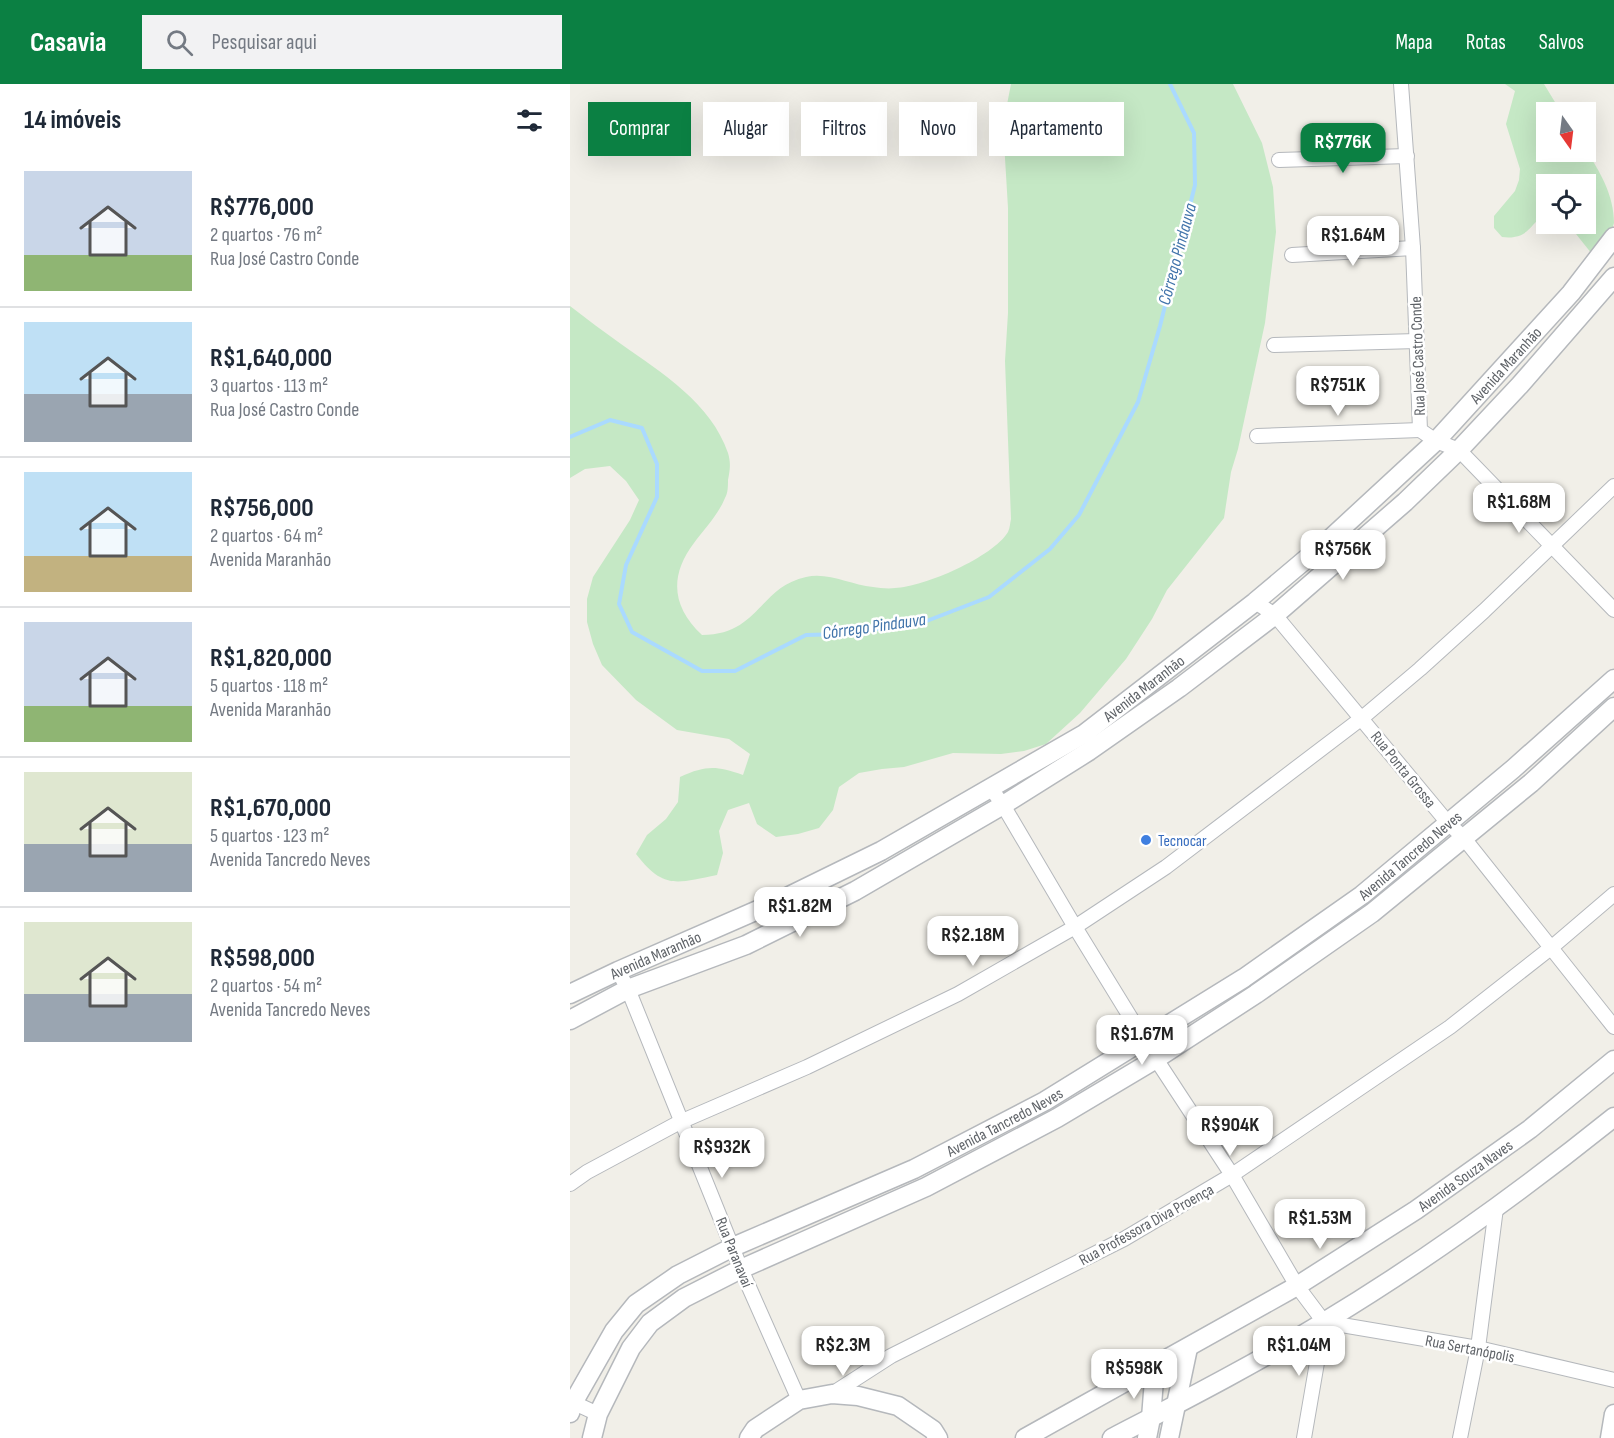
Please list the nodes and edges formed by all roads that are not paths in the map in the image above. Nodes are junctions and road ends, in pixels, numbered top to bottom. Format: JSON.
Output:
{"nodes":[{"id":1,"x":1401,"y":84,"type":"edge"},
{"id":2,"x":1407,"y":156,"type":"junction"},
{"id":3,"x":1279,"y":160,"type":"dead end"},
{"id":4,"x":1611,"y":245,"type":"edge"},
{"id":5,"x":1413,"y":248,"type":"junction"},
{"id":6,"x":1292,"y":255,"type":"dead end"},
{"id":7,"x":1614,"y":277,"type":"edge"},
{"id":8,"x":1418,"y":341,"type":"junction"},
{"id":9,"x":1274,"y":345,"type":"dead end"},
{"id":10,"x":1420,"y":430,"type":"junction"},
{"id":11,"x":1257,"y":436,"type":"dead end"},
{"id":12,"x":1436,"y":441,"type":"junction"},
{"id":13,"x":1459,"y":450,"type":"junction"},
{"id":14,"x":1614,"y":486,"type":"edge"},
{"id":15,"x":1553,"y":546,"type":"junction"},
{"id":16,"x":1255,"y":602,"type":"junction"},
{"id":17,"x":1614,"y":610,"type":"edge"},
{"id":18,"x":1275,"y":615,"type":"junction"},
{"id":19,"x":1614,"y":679,"type":"edge"},
{"id":20,"x":1614,"y":707,"type":"edge"},
{"id":21,"x":1362,"y":718,"type":"junction"},
{"id":22,"x":990,"y":787,"type":"junction"},
{"id":23,"x":1003,"y":805,"type":"junction"},
{"id":24,"x":1448,"y":823,"type":"junction"},
{"id":25,"x":1463,"y":837,"type":"junction"},
{"id":26,"x":1614,"y":894,"type":"edge"},
{"id":27,"x":1075,"y":927,"type":"junction"},
{"id":28,"x":1552,"y":947,"type":"junction"},
{"id":29,"x":618,"y":970,"type":"junction"},
{"id":30,"x":628,"y":989,"type":"junction"},
{"id":31,"x":570,"y":994,"type":"edge"},
{"id":32,"x":570,"y":1020,"type":"edge"},
{"id":33,"x":1614,"y":1027,"type":"edge"},
{"id":34,"x":1144,"y":1040,"type":"junction"},
{"id":35,"x":1156,"y":1059,"type":"junction"},
{"id":36,"x":1614,"y":1060,"type":"edge"},
{"id":37,"x":1614,"y":1117,"type":"edge"},
{"id":38,"x":680,"y":1122,"type":"junction"},
{"id":39,"x":1232,"y":1175,"type":"junction"},
{"id":40,"x":570,"y":1184,"type":"edge"},
{"id":41,"x":1496,"y":1208,"type":"junction"},
{"id":42,"x":734,"y":1247,"type":"junction"},
{"id":43,"x":741,"y":1269,"type":"junction"},
{"id":44,"x":1297,"y":1286,"type":"junction"},
{"id":45,"x":1324,"y":1322,"type":"junction"},
{"id":46,"x":1188,"y":1348,"type":"junction"},
{"id":47,"x":1478,"y":1348,"type":"junction"},
{"id":48,"x":1155,"y":1367,"type":"junction"},
{"id":49,"x":1614,"y":1380,"type":"edge"},
{"id":50,"x":832,"y":1394,"type":"junction"},
{"id":51,"x":799,"y":1400,"type":"junction"},
{"id":52,"x":571,"y":1406,"type":"edge"},
{"id":53,"x":1176,"y":1406,"type":"junction"},
{"id":54,"x":597,"y":1414,"type":"junction"},
{"id":55,"x":1614,"y":1414,"type":"edge"},
{"id":56,"x":1151,"y":1418,"type":"junction"},
{"id":57,"x":592,"y":1438,"type":"edge"},
{"id":58,"x":749,"y":1438,"type":"edge"},
{"id":59,"x":938,"y":1438,"type":"edge"},
{"id":60,"x":1025,"y":1438,"type":"edge"},
{"id":61,"x":1112,"y":1438,"type":"edge"},
{"id":62,"x":1147,"y":1438,"type":"edge"},
{"id":63,"x":1169,"y":1438,"type":"edge"},
{"id":64,"x":1304,"y":1438,"type":"edge"},
{"id":65,"x":1460,"y":1438,"type":"edge"},
{"id":66,"x":1610,"y":1438,"type":"edge"}],
"edges":[{"from":1,"to":2,"type":"street","name":"Rua José Castro Conde"},
{"from":2,"to":3,"type":"street"},
{"from":2,"to":5,"type":"street","name":"Rua José Castro Conde"},
{"from":4,"to":12,"type":"street","name":"Avenida Maranhão"},
{"from":5,"to":6,"type":"street"},
{"from":5,"to":8,"type":"street","name":"Rua José Castro Conde"},
{"from":7,"to":13,"type":"street","name":"Avenida Maranhão"},
{"from":8,"to":9,"type":"street"},
{"from":8,"to":10,"type":"street","name":"Rua José Castro Conde"},
{"from":10,"to":11,"type":"street"},
{"from":10,"to":12,"type":"street","name":"Rua José Castro Conde"},
{"from":12,"to":13,"type":"street","name":"Rua José Castro Conde"},
{"from":12,"to":16,"type":"street","name":"Avenida Maranhão"},
{"from":13,"to":15,"type":"street"},
{"from":13,"to":18,"type":"street","name":"Avenida Maranhão"},
{"from":14,"to":15,"type":"street"},
{"from":15,"to":17,"type":"street"},
{"from":15,"to":21,"type":"street"},
{"from":16,"to":18,"type":"street","name":"Rua Ponta Grossa"},
{"from":16,"to":22,"type":"street","name":"Avenida Maranhão"},
{"from":18,"to":21,"type":"street","name":"Rua Ponta Grossa"},
{"from":18,"to":23,"type":"street","name":"Avenida Maranhão"},
{"from":19,"to":24,"type":"street","name":"Avenida Tancredo Neves"},
{"from":20,"to":25,"type":"street","name":"Avenida Tancredo Neves"},
{"from":21,"to":24,"type":"street","name":"Rua Ponta Grossa"},
{"from":21,"to":27,"type":"street"},
{"from":22,"to":23,"type":"street"},
{"from":22,"to":29,"type":"street","name":"Avenida Maranhão"},
{"from":23,"to":27,"type":"street"},
{"from":23,"to":30,"type":"street","name":"Avenida Maranhão"},
{"from":24,"to":25,"type":"street","name":"Rua Ponta Grossa"},
{"from":24,"to":34,"type":"street","name":"Avenida Tancredo Neves"},
{"from":25,"to":28,"type":"street","name":"Rua Ponta Grossa"},
{"from":25,"to":35,"type":"street","name":"Avenida Tancredo Neves"},
{"from":26,"to":28,"type":"street","name":"Rua Professora Diva Proença"},
{"from":27,"to":34,"type":"street"},
{"from":27,"to":38,"type":"street"},
{"from":28,"to":33,"type":"street","name":"Rua Ponta Grossa"},
{"from":28,"to":39,"type":"street","name":"Rua Professora Diva Proença"},
{"from":29,"to":30,"type":"street","name":"Rua Paranavaí"},
{"from":29,"to":31,"type":"street","name":"Avenida Maranhão"},
{"from":30,"to":32,"type":"street","name":"Avenida Maranhão"},
{"from":30,"to":38,"type":"street","name":"Rua Paranavaí"},
{"from":34,"to":35,"type":"street"},
{"from":34,"to":42,"type":"street","name":"Avenida Tancredo Neves"},
{"from":35,"to":39,"type":"street"},
{"from":35,"to":43,"type":"street","name":"Avenida Tancredo Neves"},
{"from":36,"to":44,"type":"street","name":"Avenida Souza Naves"},
{"from":37,"to":41,"type":"street"},
{"from":38,"to":40,"type":"street"},
{"from":38,"to":42,"type":"street","name":"Rua Paranavaí"},
{"from":39,"to":44,"type":"street"},
{"from":39,"to":50,"type":"street","name":"Rua Professora Diva Proença"},
{"from":41,"to":45,"type":"street"},
{"from":41,"to":47,"type":"street"},
{"from":42,"to":43,"type":"street","name":"Rua Paranavaí"},
{"from":42,"to":52,"type":"street","name":"Avenida Tancredo Neves"},
{"from":43,"to":51,"type":"street","name":"Rua Paranavaí"},
{"from":43,"to":54,"type":"street","name":"Avenida Tancredo Neves"},
{"from":44,"to":45,"type":"street"},
{"from":44,"to":46,"type":"street","name":"Avenida Souza Naves"},
{"from":45,"to":47,"type":"street","name":"Rua Sertanópolis"},
{"from":45,"to":53,"type":"street"},
{"from":45,"to":64,"type":"street"},
{"from":46,"to":48,"type":"street","name":"Avenida Souza Naves"},
{"from":46,"to":53,"type":"street"},
{"from":47,"to":49,"type":"street","name":"Rua Sertanópolis"},
{"from":47,"to":65,"type":"street"},
{"from":48,"to":56,"type":"street"},
{"from":48,"to":60,"type":"street","name":"Avenida Souza Naves"},
{"from":50,"to":51,"type":"street"},
{"from":50,"to":59,"type":"street"},
{"from":51,"to":58,"type":"street"},
{"from":52,"to":54,"type":"street"},
{"from":53,"to":56,"type":"street"},
{"from":53,"to":63,"type":"street"},
{"from":54,"to":57,"type":"street","name":"Avenida Tancredo Neves"},
{"from":55,"to":66,"type":"street"},
{"from":56,"to":61,"type":"street"},
{"from":56,"to":62,"type":"street"}]}
